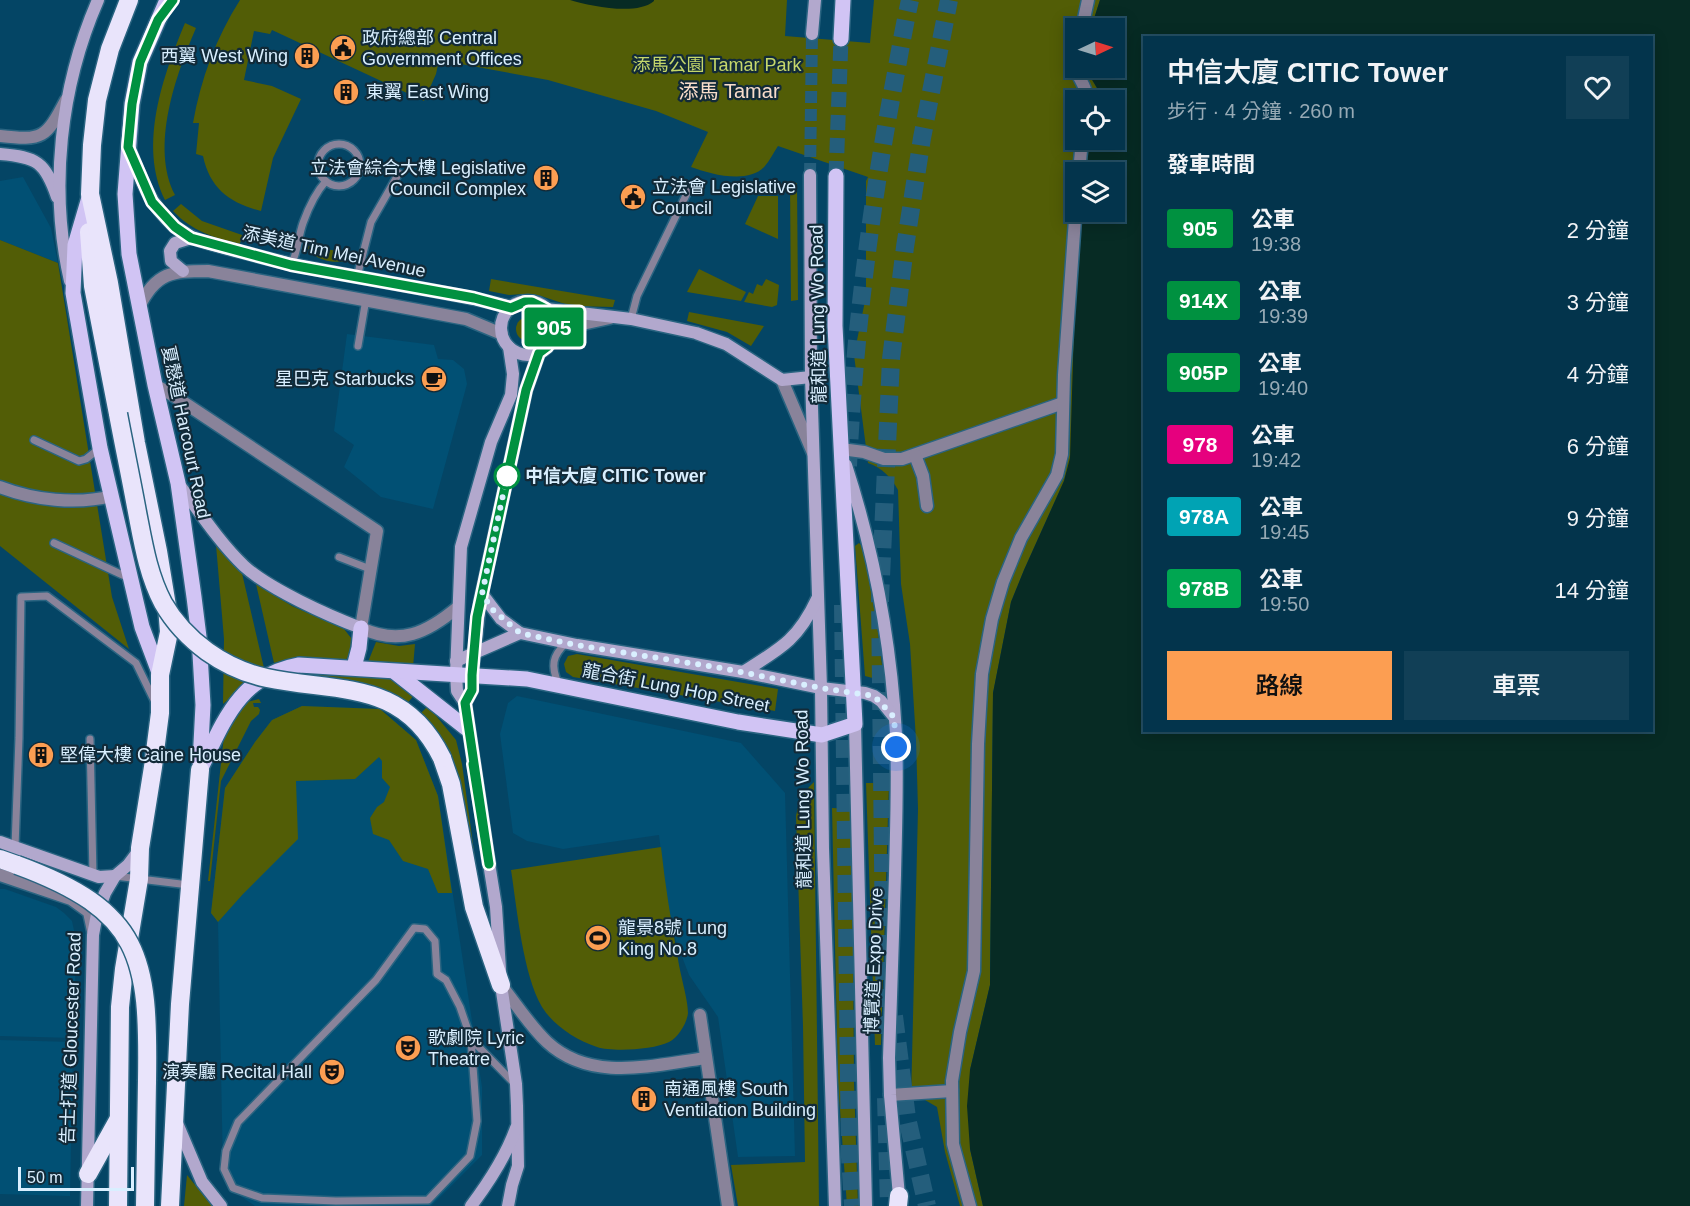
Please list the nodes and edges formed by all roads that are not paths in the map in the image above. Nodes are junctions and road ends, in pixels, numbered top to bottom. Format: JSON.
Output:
{"nodes":[{"id":1,"x":98,"y":0,"type":"edge"},
{"id":2,"x":129,"y":0,"type":"edge"},
{"id":3,"x":167,"y":0,"type":"edge"},
{"id":4,"x":173,"y":0,"type":"edge"},
{"id":5,"x":814,"y":0,"type":"edge"},
{"id":6,"x":843,"y":0,"type":"edge"},
{"id":7,"x":1089,"y":0,"type":"edge"},
{"id":8,"x":1084,"y":18,"type":"edge"},
{"id":9,"x":158,"y":20,"type":"junction"},
{"id":10,"x":812,"y":34,"type":"tunnel mouth"},
{"id":11,"x":841,"y":39,"type":"tunnel mouth"},
{"id":12,"x":69,"y":94,"type":"junction"},
{"id":13,"x":0,"y":126,"type":"edge"},
{"id":14,"x":5,"y":136,"type":"edge"},
{"id":15,"x":128,"y":147,"type":"junction"},
{"id":16,"x":0,"y":154,"type":"edge"},
{"id":17,"x":399,"y":173,"type":"dead end"},
{"id":18,"x":810,"y":175,"type":"tunnel mouth"},
{"id":19,"x":836,"y":176,"type":"tunnel mouth"},
{"id":20,"x":326,"y":181,"type":"junction"},
{"id":21,"x":690,"y":188,"type":"dead end"},
{"id":22,"x":90,"y":194,"type":"junction"},
{"id":23,"x":59,"y":204,"type":"junction"},
{"id":24,"x":1075,"y":222,"type":"edge"},
{"id":25,"x":191,"y":238,"type":"junction"},
{"id":26,"x":291,"y":265,"type":"junction"},
{"id":27,"x":183,"y":271,"type":"junction"},
{"id":28,"x":357,"y":278,"type":"junction"},
{"id":29,"x":73,"y":294,"type":"junction"},
{"id":30,"x":366,"y":299,"type":"junction"},
{"id":31,"x":139,"y":306,"type":"junction"},
{"id":32,"x":511,"y":308,"type":"junction"},
{"id":33,"x":546,"y":309,"type":"junction"},
{"id":34,"x":614,"y":317,"type":"junction"},
{"id":35,"x":631,"y":319,"type":"junction"},
{"id":36,"x":555,"y":330,"type":"junction"},
{"id":37,"x":502,"y":334,"type":"junction"},
{"id":38,"x":358,"y":346,"type":"dead end"},
{"id":39,"x":509,"y":347,"type":"junction"},
{"id":40,"x":539,"y":353,"type":"junction"},
{"id":41,"x":811,"y":376,"type":"junction"},
{"id":42,"x":782,"y":380,"type":"junction"},
{"id":43,"x":155,"y":385,"type":"junction"},
{"id":44,"x":1063,"y":403,"type":"junction"},
{"id":45,"x":34,"y":440,"type":"dead end"},
{"id":46,"x":100,"y":448,"type":"junction"},
{"id":47,"x":841,"y":449,"type":"junction"},
{"id":48,"x":813,"y":454,"type":"junction"},
{"id":49,"x":915,"y":455,"type":"junction"},
{"id":50,"x":178,"y":483,"type":"junction"},
{"id":51,"x":0,"y":487,"type":"edge"},
{"id":52,"x":112,"y":496,"type":"junction"},
{"id":53,"x":927,"y":506,"type":"dead end"},
{"id":54,"x":54,"y":543,"type":"dead end"},
{"id":55,"x":339,"y":557,"type":"dead end"},
{"id":56,"x":370,"y":569,"type":"junction"},
{"id":57,"x":132,"y":579,"type":"junction"},
{"id":58,"x":482,"y":594,"type":"junction"},
{"id":59,"x":818,"y":598,"type":"junction"},
{"id":60,"x":458,"y":607,"type":"junction"},
{"id":61,"x":361,"y":628,"type":"junction"},
{"id":62,"x":520,"y":633,"type":"junction"},
{"id":63,"x":566,"y":643,"type":"junction"},
{"id":64,"x":474,"y":655,"type":"junction"},
{"id":65,"x":354,"y":668,"type":"junction"},
{"id":66,"x":456,"y":668,"type":"junction"},
{"id":67,"x":394,"y":672,"type":"junction"},
{"id":68,"x":743,"y":672,"type":"junction"},
{"id":69,"x":160,"y":675,"type":"junction"},
{"id":70,"x":472,"y":675,"type":"junction"},
{"id":71,"x":559,"y":686,"type":"junction"},
{"id":72,"x":821,"y":688,"type":"junction"},
{"id":73,"x":853,"y":692,"type":"junction"},
{"id":74,"x":465,"y":703,"type":"junction"},
{"id":75,"x":160,"y":713,"type":"junction"},
{"id":76,"x":894,"y":717,"type":"junction"},
{"id":77,"x":855,"y":724,"type":"junction"},
{"id":78,"x":466,"y":728,"type":"joint"},
{"id":79,"x":822,"y":735,"type":"junction"},
{"id":80,"x":90,"y":740,"type":"dead end"},
{"id":81,"x":473,"y":764,"type":"dead end"},
{"id":82,"x":200,"y":770,"type":"junction"},
{"id":83,"x":0,"y":842,"type":"edge"},
{"id":84,"x":15,"y":847,"type":"junction"},
{"id":85,"x":140,"y":848,"type":"junction"},
{"id":86,"x":0,"y":859,"type":"edge"},
{"id":87,"x":489,"y":864,"type":"junction"},
{"id":88,"x":79,"y":871,"type":"junction"},
{"id":89,"x":0,"y":874,"type":"edge"},
{"id":90,"x":93,"y":875,"type":"junction"},
{"id":91,"x":115,"y":876,"type":"junction"},
{"id":92,"x":139,"y":879,"type":"junction"},
{"id":93,"x":189,"y":885,"type":"junction"},
{"id":94,"x":71,"y":898,"type":"junction"},
{"id":95,"x":93,"y":935,"type":"junction"},
{"id":96,"x":501,"y":985,"type":"junction"},
{"id":97,"x":700,"y":1015,"type":"dead end"},
{"id":98,"x":471,"y":1039,"type":"junction"},
{"id":99,"x":706,"y":1058,"type":"junction"},
{"id":100,"x":516,"y":1084,"type":"junction"},
{"id":101,"x":952,"y":1091,"type":"junction"},
{"id":102,"x":890,"y":1095,"type":"junction"},
{"id":103,"x":173,"y":1112,"type":"junction"},
{"id":104,"x":119,"y":1119,"type":"junction"},
{"id":105,"x":518,"y":1124,"type":"junction"},
{"id":106,"x":88,"y":1174,"type":"junction"},
{"id":107,"x":336,"y":1203,"type":"edge"},
{"id":108,"x":900,"y":1203,"type":"edge"},
{"id":109,"x":87,"y":1206,"type":"edge"},
{"id":110,"x":118,"y":1206,"type":"edge"},
{"id":111,"x":145,"y":1206,"type":"edge"},
{"id":112,"x":170,"y":1206,"type":"edge"},
{"id":113,"x":221,"y":1206,"type":"edge"},
{"id":114,"x":471,"y":1206,"type":"edge"},
{"id":115,"x":508,"y":1206,"type":"edge"},
{"id":116,"x":728,"y":1206,"type":"edge"},
{"id":117,"x":835,"y":1206,"type":"edge"},
{"id":118,"x":866,"y":1206,"type":"edge"},
{"id":119,"x":970,"y":1206,"type":"edge"}],
"edges":[{"from":1,"to":12,"type":"main road"},
{"from":2,"to":22,"type":"highway"},
{"from":3,"to":9,"type":"main road","name":"夏慤道 Harcourt Road"},
{"from":4,"to":9,"type":"main road","name":"夏慤道 Harcourt Road"},
{"from":5,"to":10,"type":"main road"},
{"from":6,"to":11,"type":"main road"},
{"from":7,"to":8,"type":"street"},
{"from":9,"to":15,"type":"main road","name":"夏慤道 Harcourt Road"},
{"from":12,"to":14,"type":"street"},
{"from":12,"to":23,"type":"main road"},
{"from":13,"to":14,"type":"lane"},
{"from":15,"to":25,"type":"main road","name":"添美道 Tim Mei Avenue"},
{"from":15,"to":31,"type":"main road","name":"夏慤道 Harcourt Road"},
{"from":16,"to":23,"type":"main road"},
{"from":17,"to":28,"type":"lane"},
{"from":18,"to":41,"type":"main road","name":"龍和道 Lung Wo Road"},
{"from":19,"to":47,"type":"main road","name":"龍和道 Lung Wo Road"},
{"from":20,"to":20,"type":"lane"},
{"from":20,"to":26,"type":"lane"},
{"from":21,"to":35,"type":"lane"},
{"from":22,"to":29,"type":"main road"},
{"from":22,"to":69,"type":"highway"},
{"from":22,"to":96,"type":"highway","bridge":true},
{"from":23,"to":29,"type":"main road"},
{"from":24,"to":44,"type":"street"},
{"from":25,"to":26,"type":"main road","name":"添美道 Tim Mei Avenue"},
{"from":25,"to":27,"type":"main road"},
{"from":26,"to":28,"type":"main road","name":"添美道 Tim Mei Avenue"},
{"from":27,"to":30,"type":"street"},
{"from":27,"to":31,"type":"street"},
{"from":28,"to":32,"type":"main road","name":"添美道 Tim Mei Avenue"},
{"from":29,"to":46,"type":"main road"},
{"from":30,"to":37,"type":"street"},
{"from":30,"to":38,"type":"lane"},
{"from":31,"to":43,"type":"main road","name":"夏慤道 Harcourt Road"},
{"from":32,"to":33,"type":"main road"},
{"from":32,"to":37,"type":"main road"},
{"from":33,"to":34,"type":"main road"},
{"from":33,"to":36,"type":"main road"},
{"from":34,"to":35,"type":"main road"},
{"from":34,"to":36,"type":"street"},
{"from":35,"to":42,"type":"main road"},
{"from":36,"to":40,"type":"main road"},
{"from":37,"to":39,"type":"main road"},
{"from":39,"to":40,"type":"main road"},
{"from":39,"to":60,"type":"main road"},
{"from":40,"to":58,"type":"main road"},
{"from":41,"to":42,"type":"main road"},
{"from":41,"to":48,"type":"main road","name":"龍和道 Lung Wo Road"},
{"from":42,"to":48,"type":"street"},
{"from":43,"to":50,"type":"main road","name":"夏慤道 Harcourt Road"},
{"from":43,"to":56,"type":"street"},
{"from":44,"to":49,"type":"street"},
{"from":44,"to":101,"type":"street"},
{"from":45,"to":46,"type":"lane"},
{"from":46,"to":52,"type":"main road"},
{"from":47,"to":49,"type":"street"},
{"from":47,"to":73,"type":"main road","name":"龍和道 Lung Wo Road"},
{"from":47,"to":76,"type":"main road","name":"博覽道 Expo Drive"},
{"from":48,"to":59,"type":"main road","name":"龍和道 Lung Wo Road"},
{"from":49,"to":53,"type":"street"},
{"from":50,"to":61,"type":"main road"},
{"from":50,"to":82,"type":"main road","name":"夏慤道 Harcourt Road"},
{"from":51,"to":52,"type":"street"},
{"from":52,"to":57,"type":"main road"},
{"from":54,"to":57,"type":"lane"},
{"from":55,"to":56,"type":"lane"},
{"from":56,"to":61,"type":"street"},
{"from":57,"to":69,"type":"main road"},
{"from":58,"to":62,"type":"main road"},
{"from":58,"to":64,"type":"main road"},
{"from":59,"to":68,"type":"main road"},
{"from":59,"to":72,"type":"main road","name":"龍和道 Lung Wo Road"},
{"from":60,"to":61,"type":"street"},
{"from":60,"to":66,"type":"main road"},
{"from":61,"to":65,"type":"main road"},
{"from":62,"to":63,"type":"main road","name":"龍合街 Lung Hop Street"},
{"from":62,"to":64,"type":"main road"},
{"from":63,"to":68,"type":"main road","name":"龍合街 Lung Hop Street"},
{"from":63,"to":71,"type":"lane","name":"龍合街 Lung Hop Street"},
{"from":64,"to":66,"type":"main road"},
{"from":64,"to":70,"type":"main road"},
{"from":65,"to":67,"type":"main road","name":"龍合街 Lung Hop Street"},
{"from":65,"to":82,"type":"main road","name":"龍合街 Lung Hop Street"},
{"from":66,"to":67,"type":"main road","name":"龍合街 Lung Hop Street"},
{"from":66,"to":70,"type":"main road","name":"龍合街 Lung Hop Street"},
{"from":66,"to":74,"type":"main road"},
{"from":67,"to":78,"type":"main road"},
{"from":68,"to":72,"type":"main road","name":"龍合街 Lung Hop Street"},
{"from":69,"to":75,"type":"highway"},
{"from":70,"to":71,"type":"main road","name":"龍合街 Lung Hop Street"},
{"from":70,"to":74,"type":"main road"},
{"from":71,"to":79,"type":"main road","name":"龍合街 Lung Hop Street"},
{"from":72,"to":73,"type":"main road","name":"龍合街 Lung Hop Street"},
{"from":72,"to":79,"type":"main road","name":"龍和道 Lung Wo Road"},
{"from":73,"to":76,"type":"main road"},
{"from":73,"to":77,"type":"main road","name":"龍和道 Lung Wo Road"},
{"from":74,"to":78,"type":"main road"},
{"from":74,"to":87,"type":"main road"},
{"from":75,"to":84,"type":"lane"},
{"from":75,"to":85,"type":"highway"},
{"from":76,"to":102,"type":"main road","name":"博覽道 Expo Drive"},
{"from":77,"to":79,"type":"main road","name":"龍合街 Lung Hop Street"},
{"from":77,"to":118,"type":"main road","name":"龍和道 Lung Wo Road"},
{"from":79,"to":117,"type":"main road","name":"龍和道 Lung Wo Road"},
{"from":80,"to":90,"type":"lane"},
{"from":81,"to":87,"type":"main road"},
{"from":82,"to":93,"type":"highway","name":"夏慤道 Harcourt Road"},
{"from":83,"to":84,"type":"main road"},
{"from":84,"to":88,"type":"main road"},
{"from":85,"to":91,"type":"main road","name":"告士打道 Gloucester Road"},
{"from":85,"to":92,"type":"highway"},
{"from":86,"to":111,"type":"highway","bridge":true},
{"from":87,"to":96,"type":"main road"},
{"from":88,"to":90,"type":"main road"},
{"from":88,"to":94,"type":"main road"},
{"from":89,"to":94,"type":"street"},
{"from":90,"to":91,"type":"main road"},
{"from":91,"to":92,"type":"lane"},
{"from":91,"to":95,"type":"main road","name":"告士打道 Gloucester Road"},
{"from":92,"to":93,"type":"lane"},
{"from":92,"to":104,"type":"highway"},
{"from":93,"to":103,"type":"highway"},
{"from":94,"to":95,"type":"street"},
{"from":95,"to":106,"type":"main road","name":"告士打道 Gloucester Road"},
{"from":96,"to":99,"type":"street"},
{"from":96,"to":100,"type":"main road"},
{"from":97,"to":99,"type":"street"},
{"from":98,"to":100,"type":"lane"},
{"from":98,"to":107,"type":"lane"},
{"from":98,"to":107,"type":"lane"},
{"from":99,"to":116,"type":"street"},
{"from":100,"to":105,"type":"main road"},
{"from":101,"to":102,"type":"street"},
{"from":101,"to":119,"type":"street"},
{"from":102,"to":108,"type":"main road","name":"博覽道 Expo Drive"},
{"from":103,"to":112,"type":"highway"},
{"from":103,"to":113,"type":"main road"},
{"from":104,"to":106,"type":"highway"},
{"from":104,"to":110,"type":"highway"},
{"from":105,"to":114,"type":"main road"},
{"from":105,"to":115,"type":"main road"},
{"from":106,"to":109,"type":"main road","name":"告士打道 Gloucester Road"}]}
